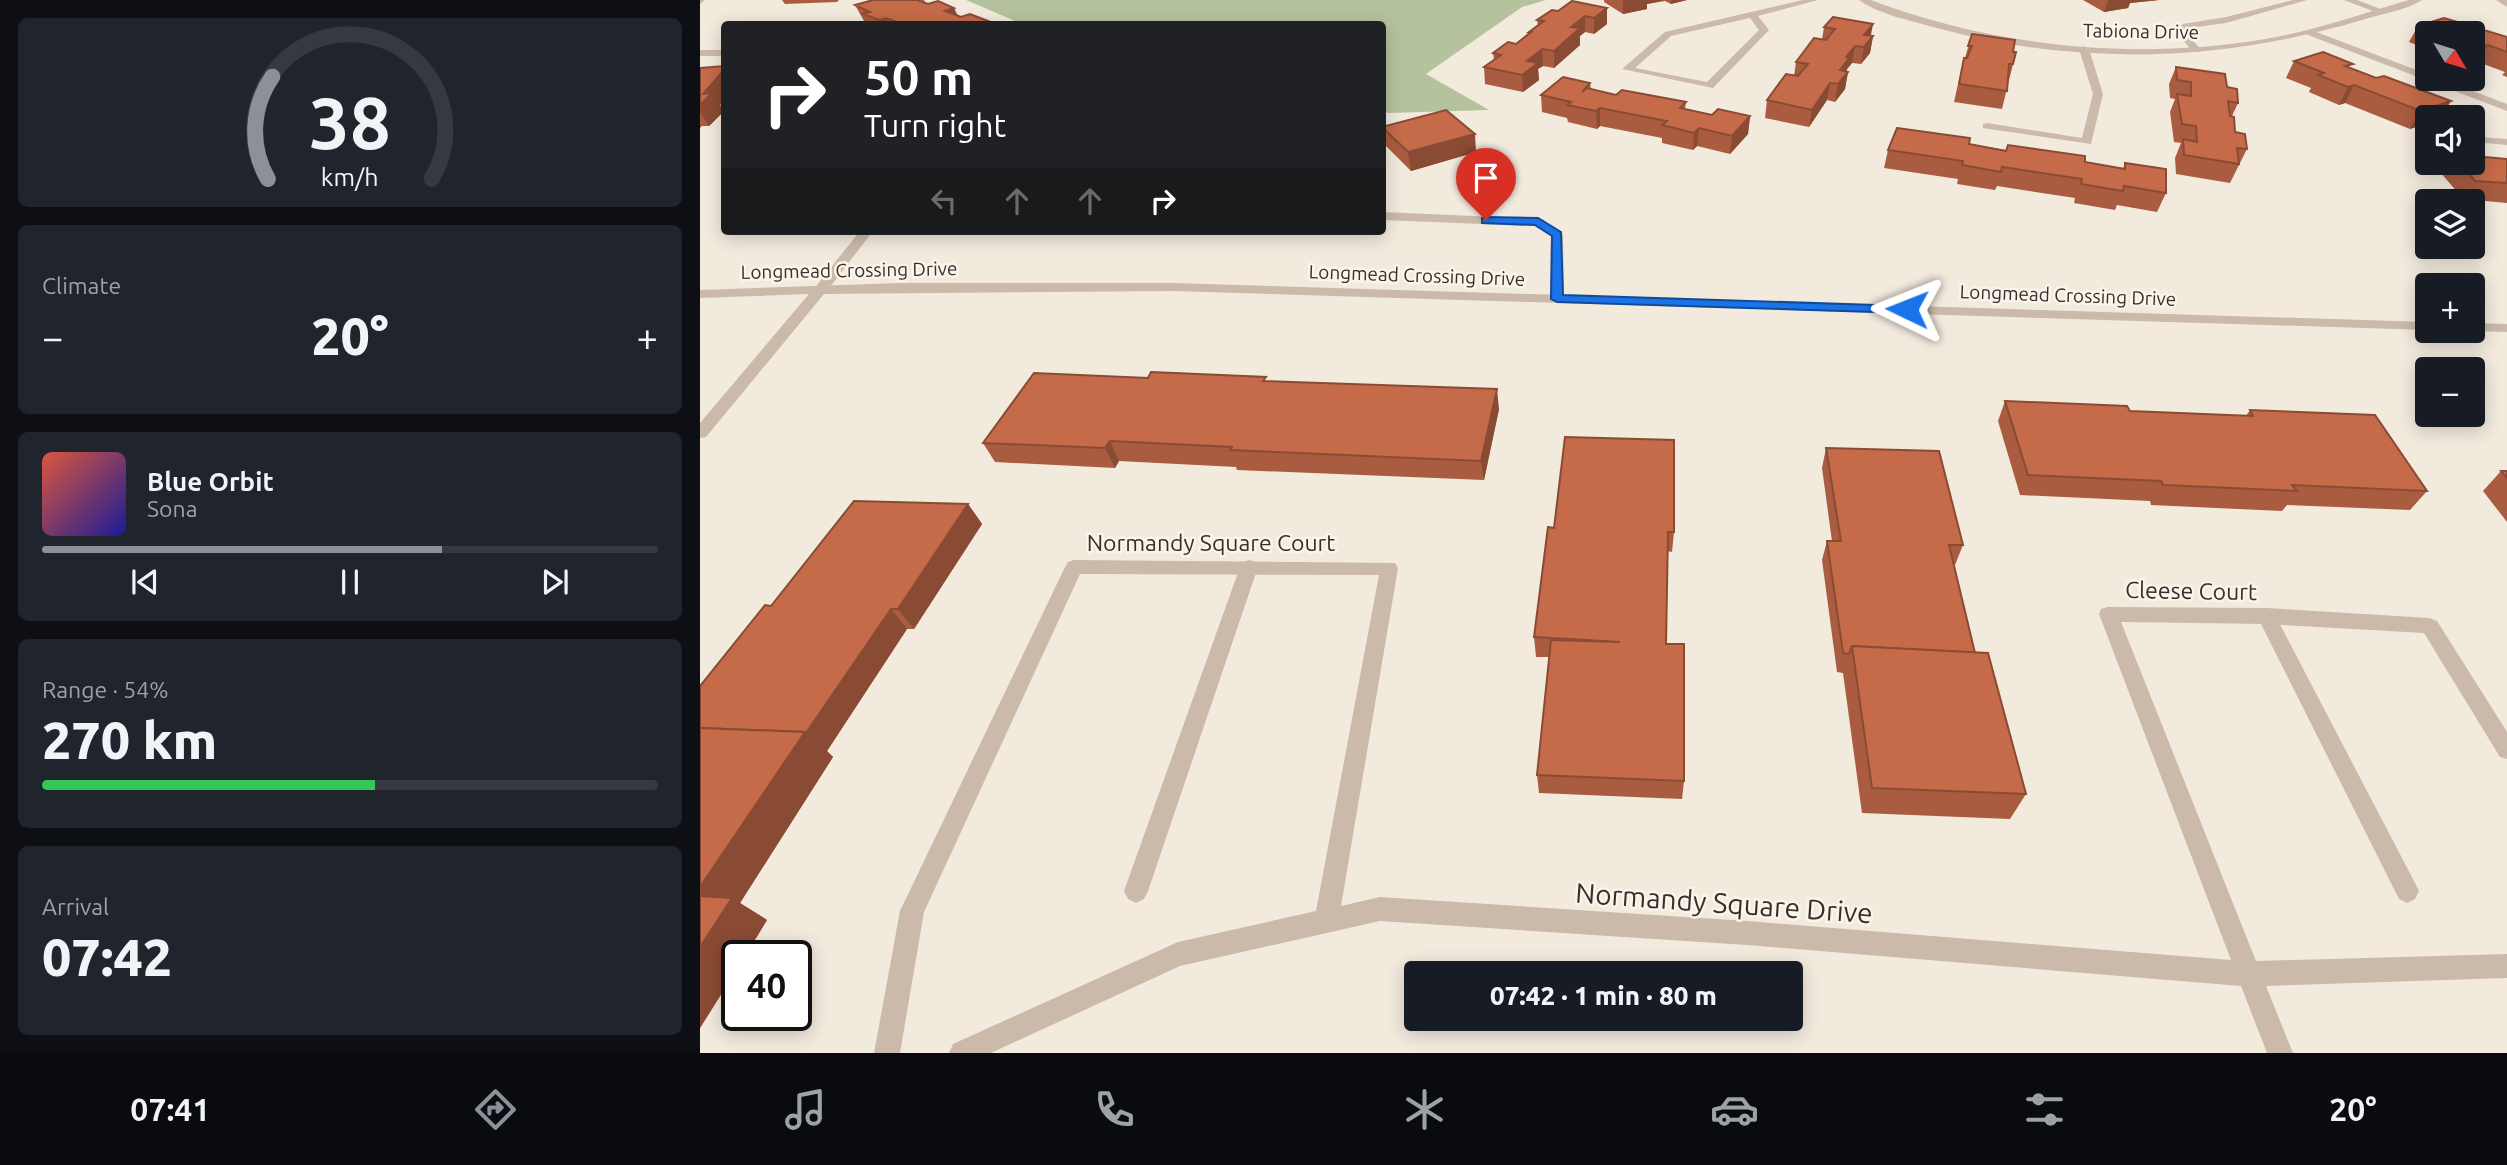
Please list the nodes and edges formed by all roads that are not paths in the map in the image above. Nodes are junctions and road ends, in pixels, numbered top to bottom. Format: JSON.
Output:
{"nodes":[{"id":1,"x":1814,"y":0,"type":"edge"},
{"id":2,"x":1863,"y":0,"type":"edge"},
{"id":3,"x":2303,"y":0,"type":"edge"},
{"id":4,"x":2348,"y":0,"type":"edge"},
{"id":5,"x":2418,"y":0,"type":"edge"},
{"id":6,"x":2500,"y":0,"type":"edge"},
{"id":7,"x":2507,"y":4,"type":"edge"},
{"id":8,"x":2382,"y":11,"type":"junction"},
{"id":9,"x":1752,"y":14,"type":"junction"},
{"id":10,"x":2311,"y":33,"type":"junction"},
{"id":11,"x":2084,"y":49,"type":"junction"},
{"id":12,"x":2196,"y":50,"type":"junction"},
{"id":13,"x":700,"y":53,"type":"edge"},
{"id":14,"x":721,"y":53,"type":"edge"},
{"id":15,"x":2415,"y":73,"type":"edge"},
{"id":16,"x":2464,"y":91,"type":"edge"},
{"id":17,"x":2507,"y":107,"type":"edge"},
{"id":18,"x":1987,"y":127,"type":"dead end"},
{"id":19,"x":2485,"y":140,"type":"edge"},
{"id":20,"x":2507,"y":142,"type":"edge"},
{"id":21,"x":1386,"y":216,"type":"edge"},
{"id":22,"x":864,"y":235,"type":"edge"},
{"id":23,"x":822,"y":288,"type":"junction"},
{"id":24,"x":700,"y":294,"type":"edge"},
{"id":25,"x":1557,"y":299,"type":"junction"},
{"id":26,"x":2415,"y":326,"type":"edge"},
{"id":27,"x":2485,"y":327,"type":"edge"},
{"id":28,"x":2507,"y":328,"type":"edge"},
{"id":29,"x":700,"y":433,"type":"edge"},
{"id":30,"x":1249,"y":567,"type":"junction"},
{"id":31,"x":2266,"y":616,"type":"junction"},
{"id":32,"x":2507,"y":750,"type":"edge"},
{"id":33,"x":1136,"y":891,"type":"dead end"},
{"id":34,"x":2407,"y":891,"type":"dead end"},
{"id":35,"x":1326,"y":921,"type":"junction"},
{"id":36,"x":2507,"y":966,"type":"edge"},
{"id":37,"x":2250,"y":974,"type":"junction"},
{"id":38,"x":887,"y":1053,"type":"edge"},
{"id":39,"x":962,"y":1053,"type":"edge"},
{"id":40,"x":2280,"y":1053,"type":"edge"}],
"edges":[{"from":1,"to":9,"type":"street"},
{"from":2,"to":11,"type":"street","name":"Tabiona Drive"},
{"from":3,"to":12,"type":"street"},
{"from":4,"to":8,"type":"street"},
{"from":5,"to":8,"type":"street","name":"Tabiona Drive"},
{"from":6,"to":7,"type":"street"},
{"from":8,"to":10,"type":"street","name":"Tabiona Drive"},
{"from":9,"to":9,"type":"street"},
{"from":10,"to":12,"type":"street","name":"Tabiona Drive"},
{"from":10,"to":15,"type":"street"},
{"from":11,"to":12,"type":"street","name":"Tabiona Drive"},
{"from":11,"to":18,"type":"street"},
{"from":13,"to":14,"type":"street"},
{"from":16,"to":17,"type":"street"},
{"from":19,"to":20,"type":"street"},
{"from":21,"to":25,"type":"street"},
{"from":22,"to":23,"type":"street"},
{"from":23,"to":24,"type":"street","name":"Longmead Crossing Drive"},
{"from":23,"to":25,"type":"street","name":"Longmead Crossing Drive"},
{"from":23,"to":29,"type":"street"},
{"from":25,"to":26,"type":"street","name":"Longmead Crossing Drive"},
{"from":27,"to":28,"type":"street"},
{"from":30,"to":33,"type":"street"},
{"from":30,"to":35,"type":"street","name":"Normandy Square Court"},
{"from":30,"to":38,"type":"street","name":"Normandy Square Court"},
{"from":31,"to":32,"type":"street","name":"Cleese Court"},
{"from":31,"to":34,"type":"street"},
{"from":31,"to":37,"type":"street","name":"Cleese Court"},
{"from":35,"to":37,"type":"street","name":"Normandy Square Drive"},
{"from":35,"to":39,"type":"street","name":"Normandy Square Drive"},
{"from":36,"to":37,"type":"street","name":"Normandy Square Drive"},
{"from":37,"to":40,"type":"street"}]}
